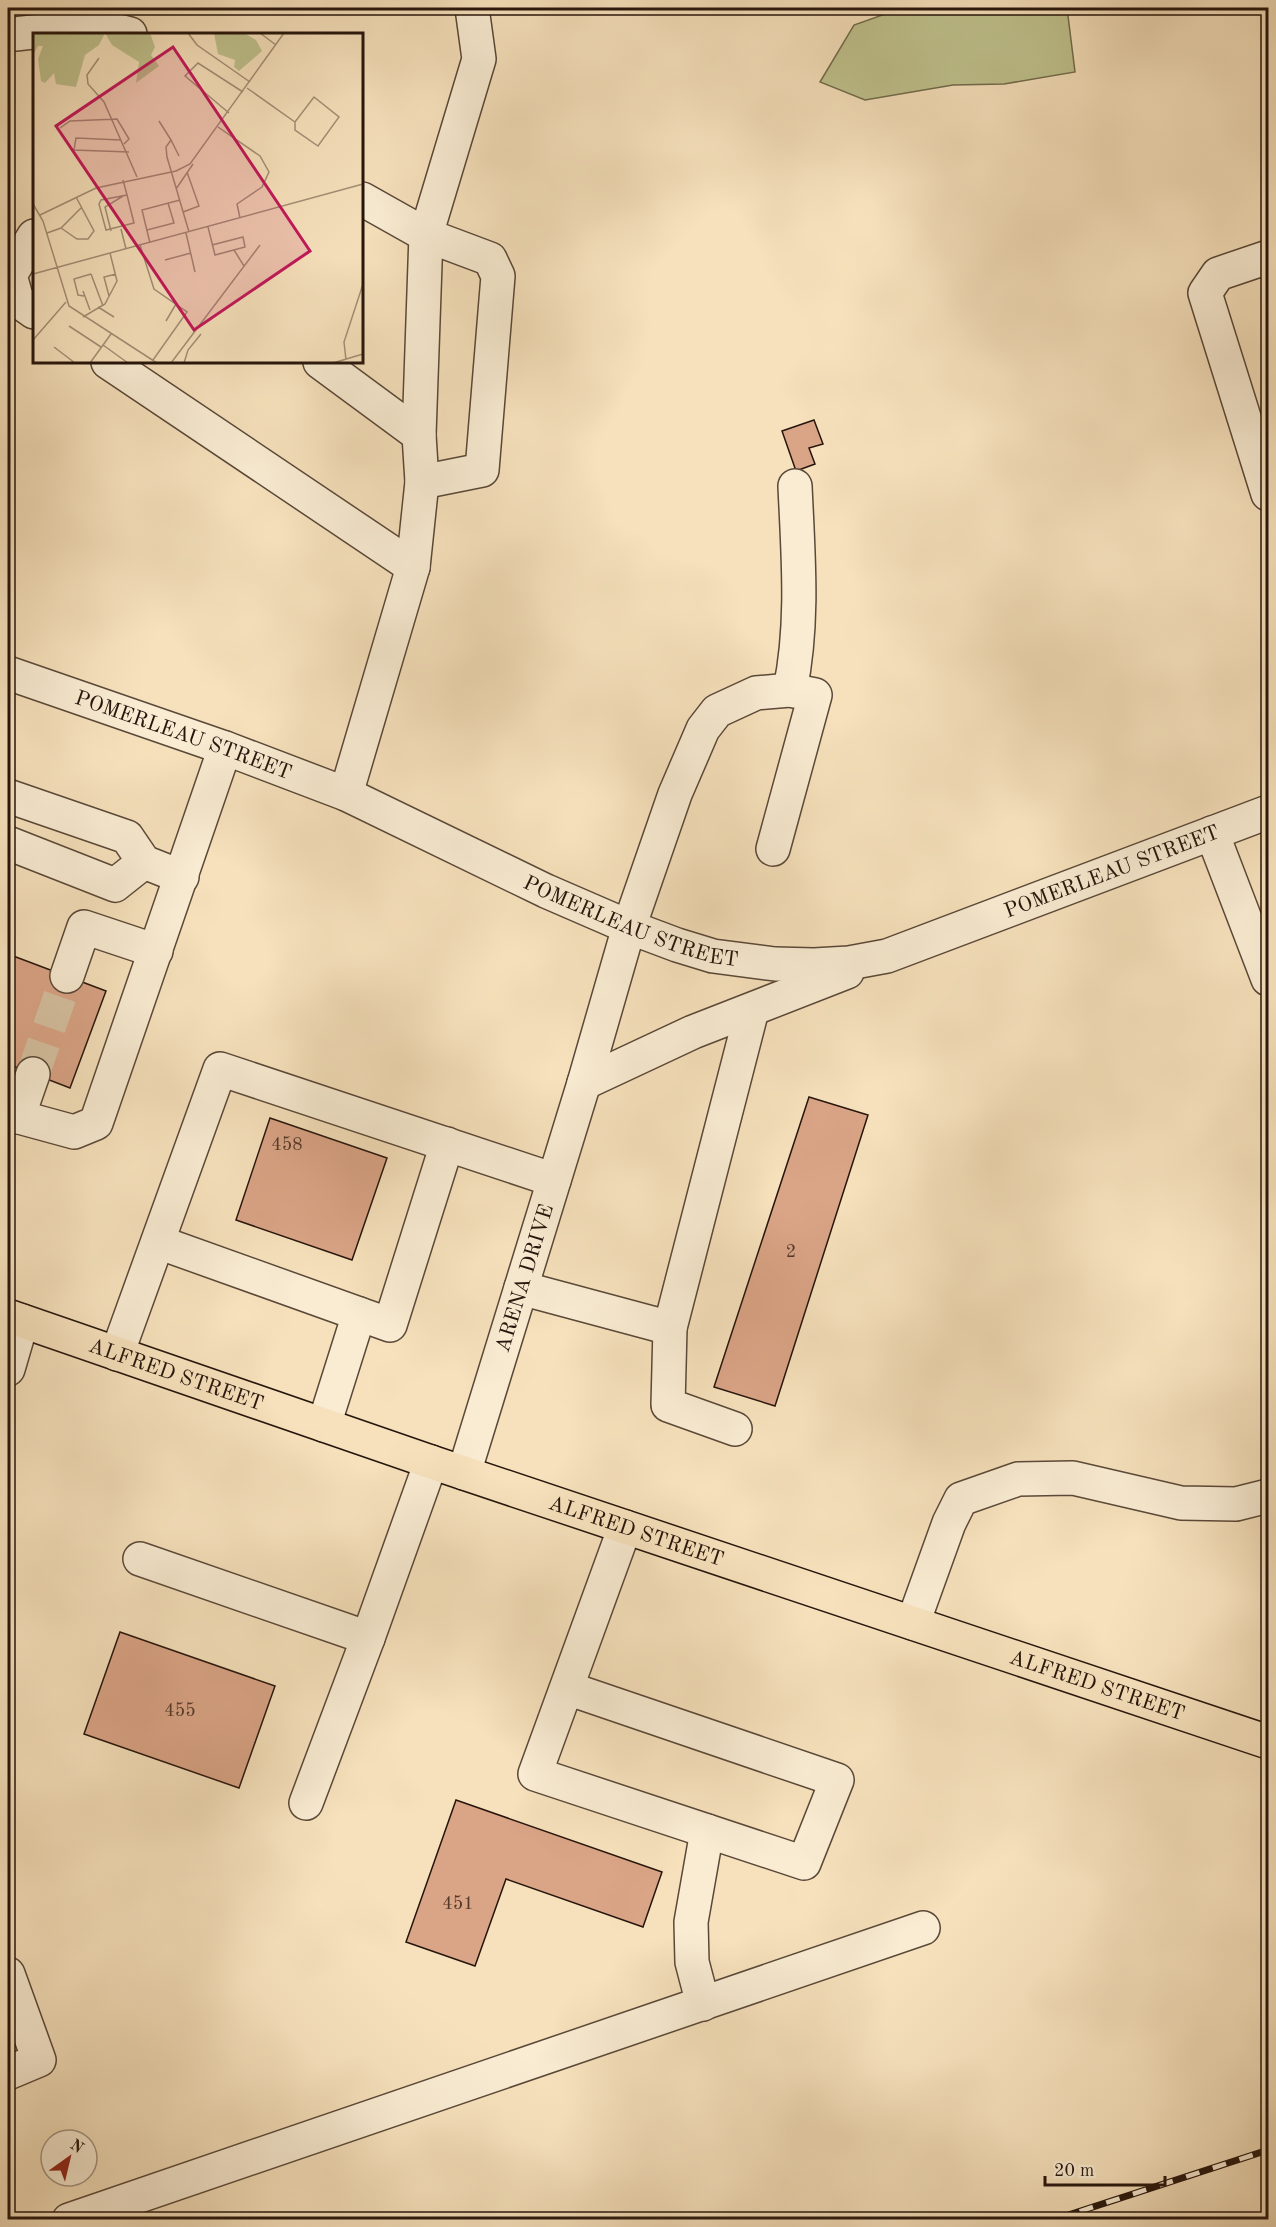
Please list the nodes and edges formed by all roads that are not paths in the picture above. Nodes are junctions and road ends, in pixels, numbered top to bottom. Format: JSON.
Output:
{"nodes":[{"id":1,"x":472,"y":8,"type":"edge"},
{"id":2,"x":126,"y":33,"type":"edge"},
{"id":3,"x":15,"y":34,"type":"dead end"},
{"id":4,"x":363,"y":201,"type":"edge"},
{"id":5,"x":426,"y":235,"type":"junction"},
{"id":6,"x":33,"y":238,"type":"edge"},
{"id":7,"x":1269,"y":257,"type":"edge"},
{"id":8,"x":33,"y":311,"type":"edge"},
{"id":9,"x":109,"y":363,"type":"edge"},
{"id":10,"x":321,"y":363,"type":"edge"},
{"id":11,"x":419,"y":435,"type":"junction"},
{"id":12,"x":422,"y":482,"type":"junction"},
{"id":13,"x":795,"y":486,"type":"dead end"},
{"id":14,"x":1269,"y":494,"type":"edge"},
{"id":15,"x":413,"y":567,"type":"junction"},
{"id":16,"x":8,"y":673,"type":"edge"},
{"id":17,"x":790,"y":690,"type":"junction"},
{"id":18,"x":225,"y":748,"type":"junction"},
{"id":19,"x":346,"y":794,"type":"junction"},
{"id":20,"x":8,"y":796,"type":"edge"},
{"id":21,"x":1269,"y":812,"type":"edge"},
{"id":22,"x":1212,"y":833,"type":"junction"},
{"id":23,"x":8,"y":843,"type":"edge"},
{"id":24,"x":773,"y":849,"type":"dead end"},
{"id":25,"x":144,"y":862,"type":"junction"},
{"id":26,"x":182,"y":877,"type":"junction"},
{"id":27,"x":629,"y":927,"type":"junction"},
{"id":28,"x":156,"y":951,"type":"junction"},
{"id":29,"x":887,"y":956,"type":"junction"},
{"id":30,"x":67,"y":976,"type":"tunnel mouth"},
{"id":31,"x":1269,"y":979,"type":"edge"},
{"id":32,"x":752,"y":1010,"type":"junction"},
{"id":33,"x":33,"y":1074,"type":"tunnel mouth"},
{"id":34,"x":584,"y":1083,"type":"junction"},
{"id":35,"x":13,"y":1115,"type":"edge"},
{"id":36,"x":447,"y":1144,"type":"junction"},
{"id":37,"x":554,"y":1180,"type":"junction"},
{"id":38,"x":158,"y":1242,"type":"junction"},
{"id":39,"x":521,"y":1288,"type":"junction"},
{"id":40,"x":359,"y":1314,"type":"junction"},
{"id":41,"x":15,"y":1319,"type":"edge"},
{"id":42,"x":670,"y":1328,"type":"junction"},
{"id":43,"x":117,"y":1354,"type":"junction"},
{"id":44,"x":8,"y":1369,"type":"edge"},
{"id":45,"x":324,"y":1425,"type":"junction"},
{"id":46,"x":735,"y":1429,"type":"dead end"},
{"id":47,"x":431,"y":1462,"type":"junction"},
{"id":48,"x":464,"y":1473,"type":"junction"},
{"id":49,"x":1269,"y":1496,"type":"edge"},
{"id":50,"x":625,"y":1527,"type":"junction"},
{"id":51,"x":140,"y":1559,"type":"dead end"},
{"id":52,"x":913,"y":1623,"type":"junction"},
{"id":53,"x":368,"y":1638,"type":"junction"},
{"id":54,"x":567,"y":1688,"type":"junction"},
{"id":55,"x":1269,"y":1742,"type":"edge"},
{"id":56,"x":306,"y":1803,"type":"dead end"},
{"id":57,"x":707,"y":1832,"type":"junction"},
{"id":58,"x":922,"y":1928,"type":"dead end"},
{"id":59,"x":8,"y":1974,"type":"edge"},
{"id":60,"x":703,"y":2004,"type":"junction"},
{"id":61,"x":8,"y":2073,"type":"edge"},
{"id":62,"x":69,"y":2220,"type":"edge"}],
"edges":[{"from":1,"to":5,"type":"street"},
{"from":2,"to":3,"type":"street"},
{"from":4,"to":5,"type":"street"},
{"from":5,"to":11,"type":"street"},
{"from":5,"to":12,"type":"street"},
{"from":6,"to":8,"type":"street"},
{"from":7,"to":14,"type":"street"},
{"from":9,"to":15,"type":"street"},
{"from":10,"to":11,"type":"street"},
{"from":11,"to":12,"type":"street"},
{"from":12,"to":15,"type":"street"},
{"from":13,"to":17,"type":"street"},
{"from":15,"to":19,"type":"street"},
{"from":16,"to":18,"type":"street","name":"POMERLEAU STREET"},
{"from":17,"to":24,"type":"street"},
{"from":17,"to":27,"type":"street","name":"ARENA DRIVE"},
{"from":18,"to":19,"type":"street","name":"POMERLEAU STREET"},
{"from":18,"to":26,"type":"street"},
{"from":19,"to":27,"type":"street","name":"POMERLEAU STREET"},
{"from":20,"to":25,"type":"street"},
{"from":21,"to":22,"type":"street","name":"POMERLEAU STREET"},
{"from":22,"to":29,"type":"street","name":"POMERLEAU STREET"},
{"from":22,"to":31,"type":"street"},
{"from":23,"to":25,"type":"street"},
{"from":25,"to":26,"type":"street"},
{"from":26,"to":28,"type":"street"},
{"from":27,"to":29,"type":"street","name":"POMERLEAU STREET"},
{"from":27,"to":34,"type":"street","name":"ARENA DRIVE"},
{"from":28,"to":30,"type":"street"},
{"from":28,"to":35,"type":"street"},
{"from":29,"to":32,"type":"street"},
{"from":32,"to":34,"type":"street"},
{"from":32,"to":42,"type":"street"},
{"from":33,"to":35,"type":"street"},
{"from":34,"to":37,"type":"street","name":"ARENA DRIVE"},
{"from":36,"to":37,"type":"street"},
{"from":36,"to":38,"type":"street"},
{"from":36,"to":40,"type":"street"},
{"from":37,"to":39,"type":"street","name":"ARENA DRIVE"},
{"from":38,"to":40,"type":"street"},
{"from":38,"to":43,"type":"street"},
{"from":39,"to":42,"type":"street"},
{"from":39,"to":48,"type":"street","name":"ARENA DRIVE"},
{"from":40,"to":45,"type":"street"},
{"from":41,"to":43,"type":"main road","name":"ALFRED STREET"},
{"from":41,"to":44,"type":"street"},
{"from":42,"to":46,"type":"street"},
{"from":43,"to":45,"type":"main road","name":"ALFRED STREET"},
{"from":45,"to":47,"type":"main road","name":"ALFRED STREET"},
{"from":47,"to":48,"type":"main road","name":"ALFRED STREET"},
{"from":47,"to":53,"type":"street"},
{"from":48,"to":50,"type":"main road","name":"ALFRED STREET"},
{"from":49,"to":52,"type":"street"},
{"from":50,"to":52,"type":"main road","name":"ALFRED STREET"},
{"from":50,"to":54,"type":"street"},
{"from":51,"to":53,"type":"street"},
{"from":52,"to":55,"type":"main road","name":"ALFRED STREET"},
{"from":53,"to":56,"type":"street"},
{"from":54,"to":57,"type":"street"},
{"from":54,"to":57,"type":"street"},
{"from":57,"to":60,"type":"street"},
{"from":58,"to":60,"type":"street"},
{"from":59,"to":61,"type":"street"},
{"from":60,"to":62,"type":"street"}]}
